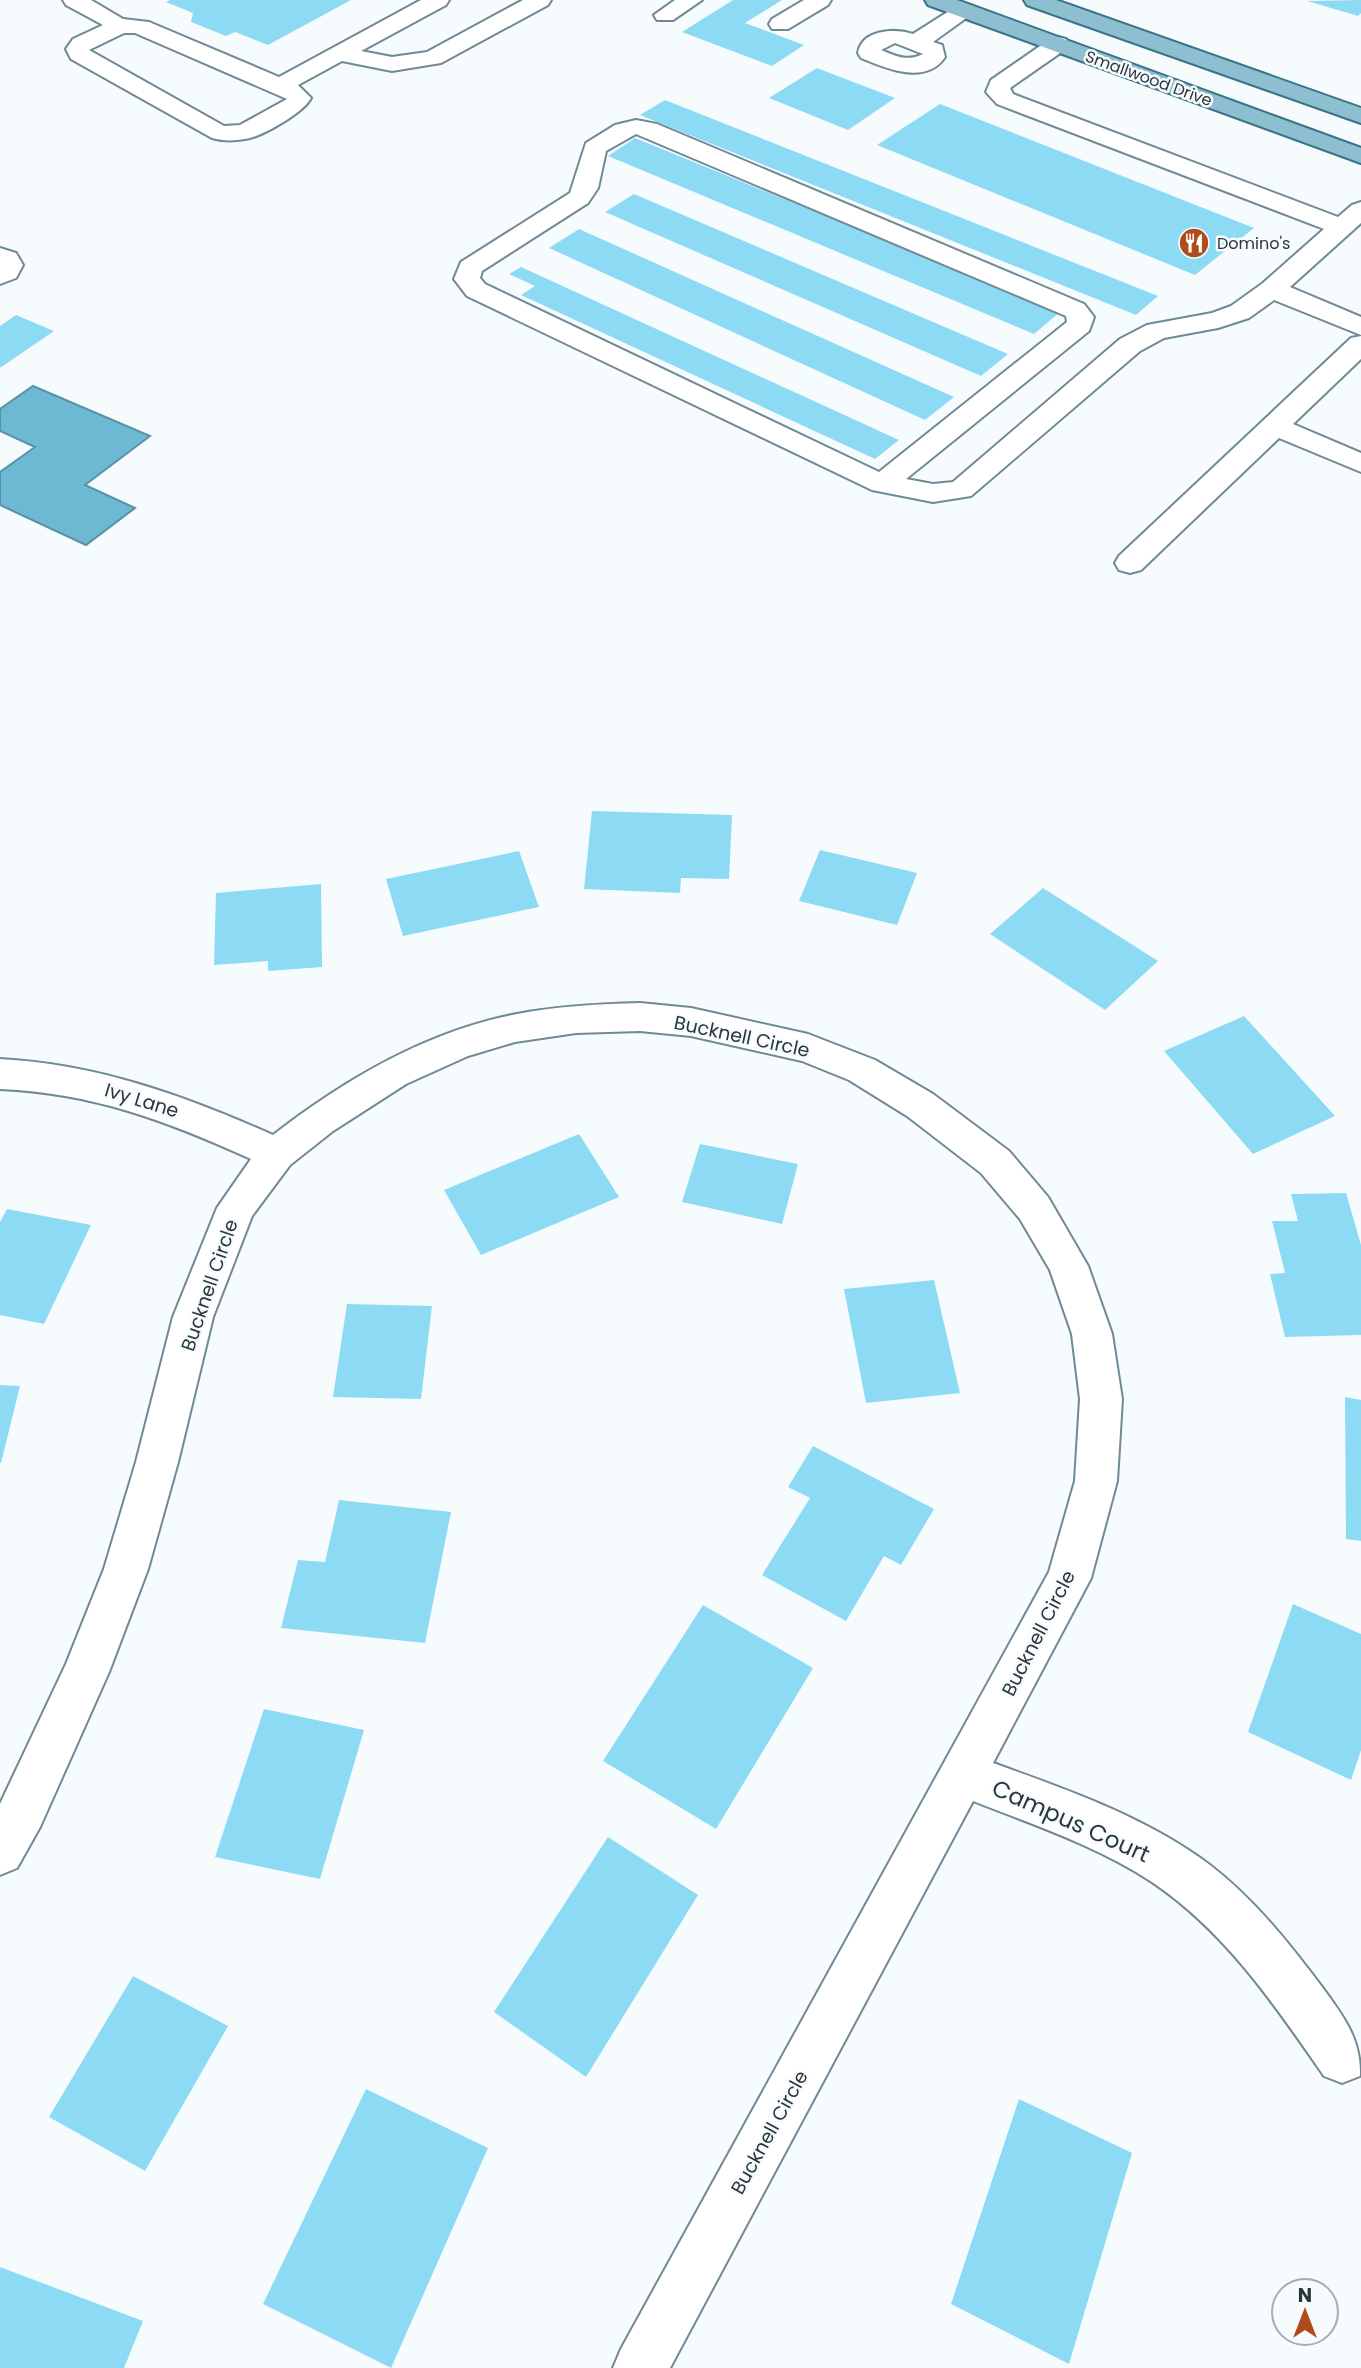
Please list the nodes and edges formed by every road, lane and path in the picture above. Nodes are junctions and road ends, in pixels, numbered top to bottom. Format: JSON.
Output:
{"nodes":[{"id":1,"x":74,"y":0,"type":"edge"},
{"id":2,"x":438,"y":0,"type":"edge"},
{"id":3,"x":540,"y":0,"type":"edge"},
{"id":4,"x":691,"y":0,"type":"edge"},
{"id":5,"x":820,"y":0,"type":"edge"},
{"id":6,"x":936,"y":0,"type":"edge"},
{"id":7,"x":1035,"y":0,"type":"edge"},
{"id":8,"x":965,"y":10,"type":"junction"},
{"id":9,"x":665,"y":15,"type":"dead end"},
{"id":10,"x":780,"y":24,"type":"dead end"},
{"id":11,"x":118,"y":27,"type":"junction"},
{"id":12,"x":915,"y":43,"type":"dead end"},
{"id":13,"x":1058,"y":44,"type":"junction"},
{"id":14,"x":340,"y":54,"type":"junction"},
{"id":15,"x":280,"y":86,"type":"junction"},
{"id":16,"x":1361,"y":116,"type":"edge"},
{"id":17,"x":1361,"y":156,"type":"edge"},
{"id":18,"x":1352,"y":218,"type":"edge"},
{"id":19,"x":0,"y":256,"type":"edge"},
{"id":20,"x":0,"y":276,"type":"edge"},
{"id":21,"x":1272,"y":289,"type":"junction"},
{"id":22,"x":1361,"y":327,"type":"edge"},
{"id":23,"x":1361,"y":344,"type":"edge"},
{"id":24,"x":1275,"y":426,"type":"junction"},
{"id":25,"x":1361,"y":463,"type":"edge"},
{"id":26,"x":882,"y":484,"type":"junction"},
{"id":27,"x":1130,"y":563,"type":"dead end"},
{"id":28,"x":0,"y":1074,"type":"edge"},
{"id":29,"x":277,"y":1154,"type":"junction"},
{"id":30,"x":964,"y":1775,"type":"junction"},
{"id":31,"x":0,"y":1850,"type":"edge"},
{"id":32,"x":1342,"y":2058,"type":"dead end"},
{"id":33,"x":640,"y":2368,"type":"edge"}],
"edges":[{"from":1,"to":11,"type":"street"},
{"from":2,"to":14,"type":"street"},
{"from":3,"to":14,"type":"street"},
{"from":4,"to":9,"type":"street"},
{"from":5,"to":10,"type":"street"},
{"from":6,"to":8,"type":"main road","name":"Smallwood Drive"},
{"from":7,"to":16,"type":"main road","name":"Smallwood Drive"},
{"from":8,"to":12,"type":"street"},
{"from":8,"to":13,"type":"main road","name":"Smallwood Drive"},
{"from":11,"to":15,"type":"street"},
{"from":11,"to":15,"type":"street"},
{"from":13,"to":17,"type":"main road","name":"Smallwood Drive"},
{"from":13,"to":18,"type":"street"},
{"from":14,"to":15,"type":"street"},
{"from":18,"to":21,"type":"street"},
{"from":19,"to":20,"type":"street"},
{"from":21,"to":22,"type":"street"},
{"from":21,"to":26,"type":"street"},
{"from":23,"to":24,"type":"street"},
{"from":24,"to":25,"type":"street"},
{"from":24,"to":27,"type":"street"},
{"from":26,"to":26,"type":"street"},
{"from":28,"to":29,"type":"street","name":"Ivy Lane"},
{"from":29,"to":30,"type":"street","name":"Bucknell Circle"},
{"from":29,"to":31,"type":"street","name":"Bucknell Circle"},
{"from":30,"to":32,"type":"street","name":"Campus Court"},
{"from":30,"to":33,"type":"street","name":"Bucknell Circle"}]}
